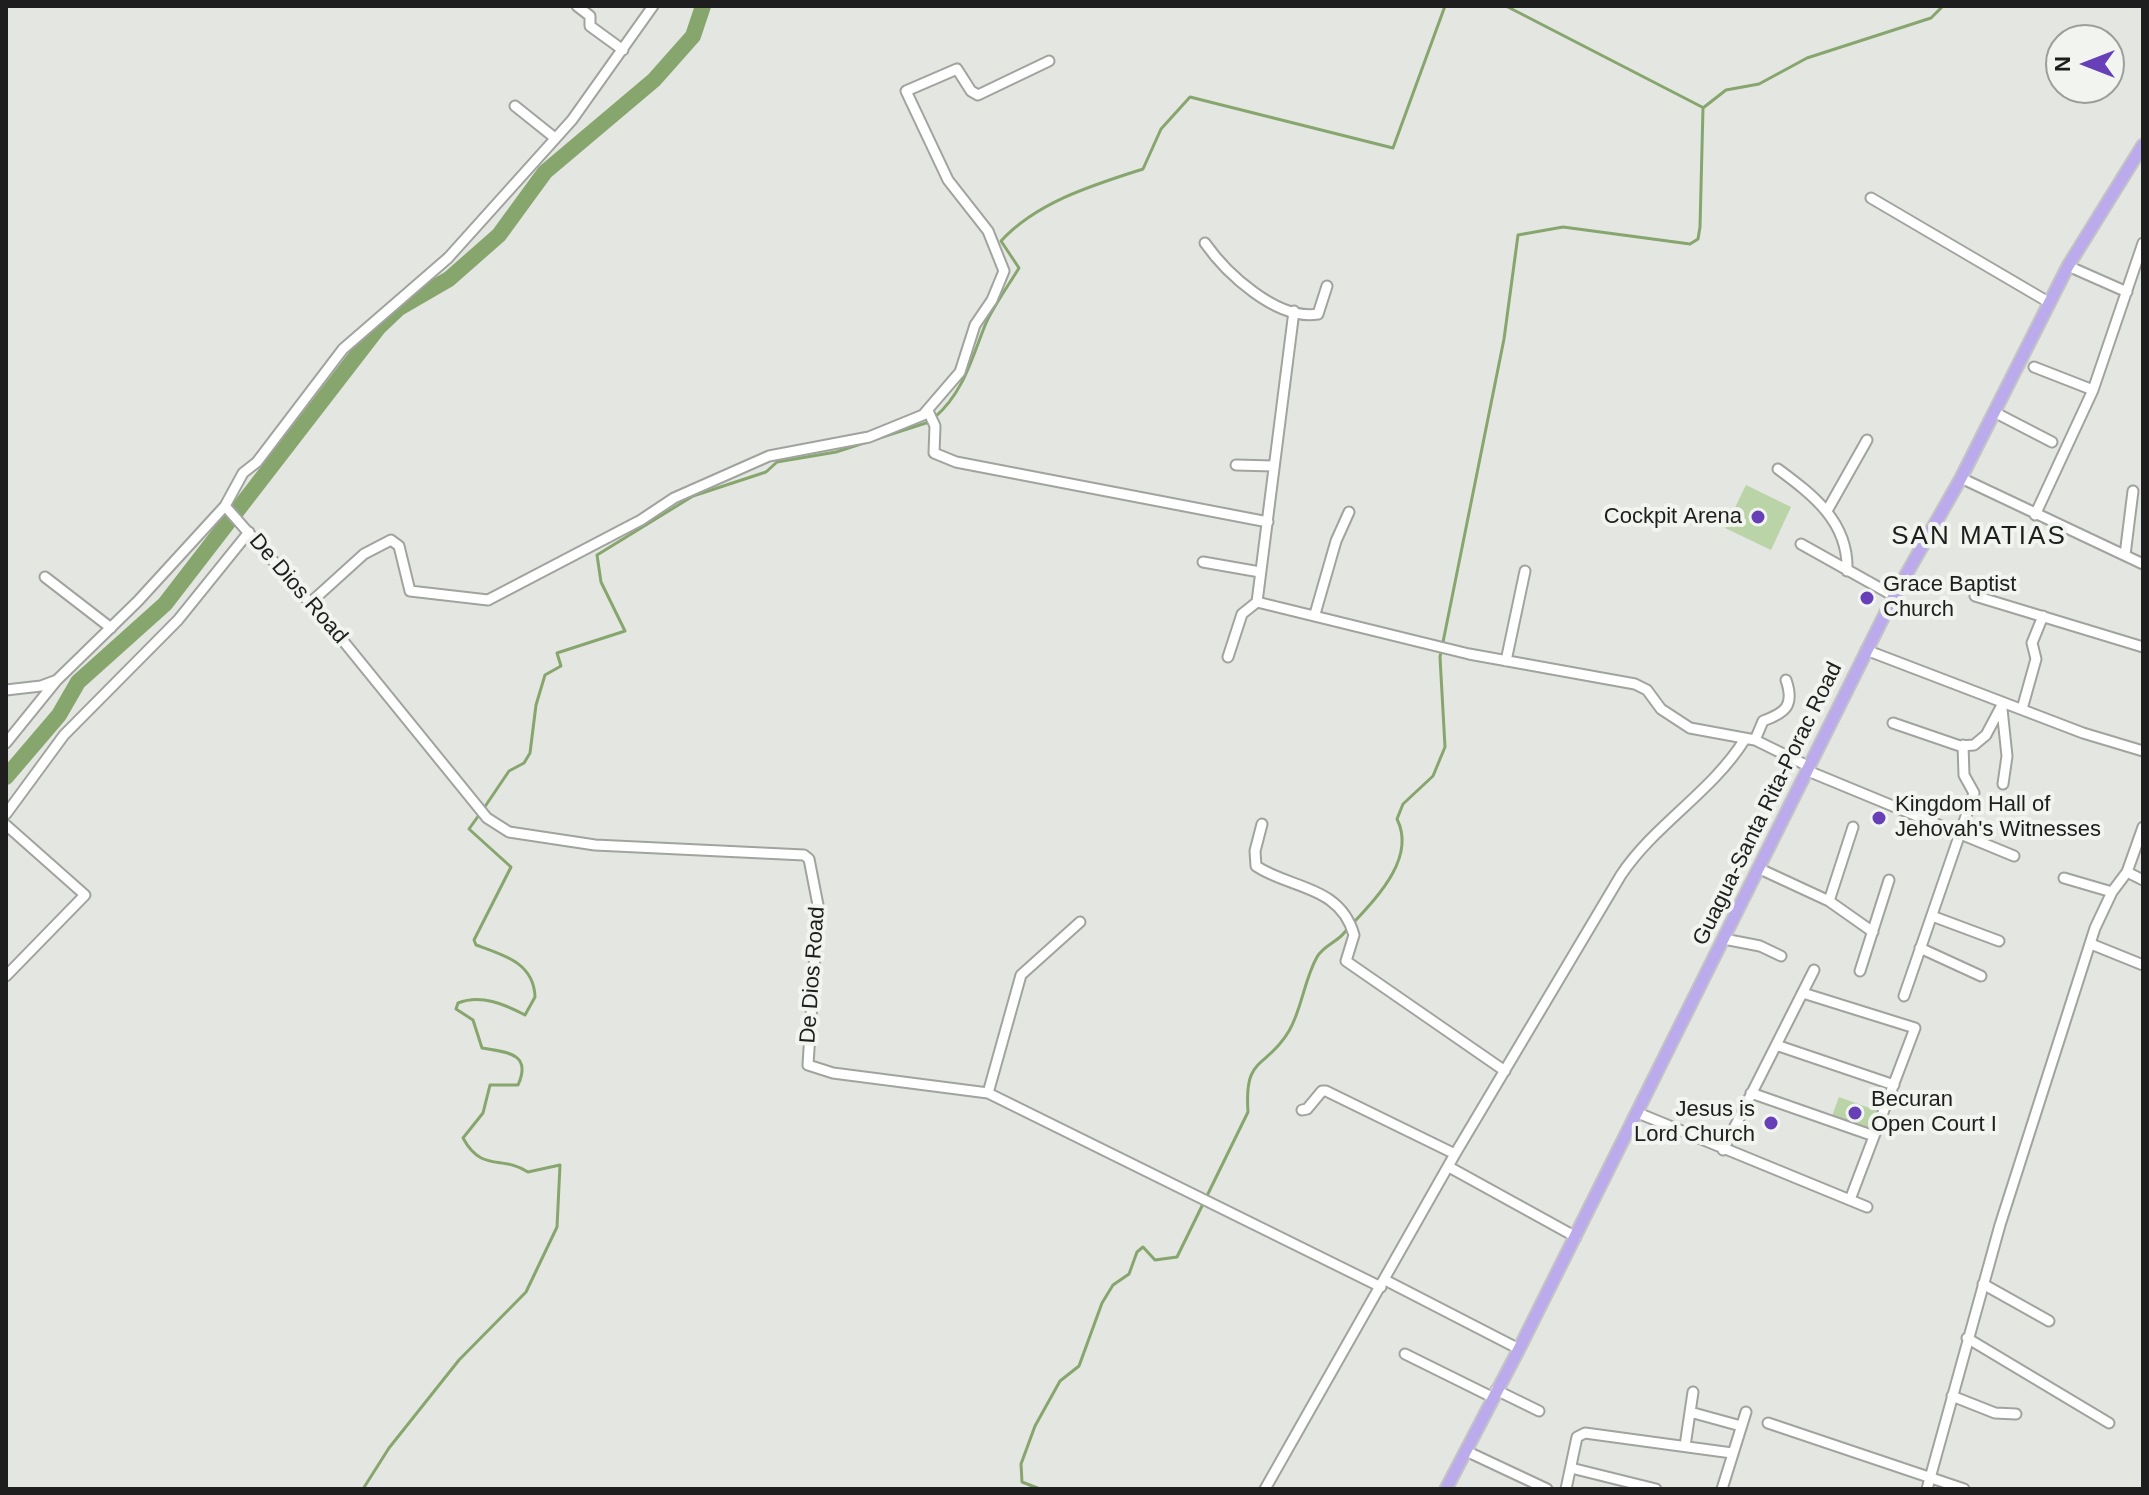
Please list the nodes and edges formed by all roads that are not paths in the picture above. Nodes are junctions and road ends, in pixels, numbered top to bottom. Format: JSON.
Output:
{"nodes":[{"id":1,"x":577,"y":6,"type":"edge"},
{"id":2,"x":653,"y":6,"type":"edge"},
{"id":3,"x":623,"y":50,"type":"junction"},
{"id":4,"x":1049,"y":61,"type":"dead end"},
{"id":5,"x":515,"y":106,"type":"dead end"},
{"id":6,"x":555,"y":138,"type":"junction"},
{"id":7,"x":2143,"y":145,"type":"edge"},
{"id":8,"x":2137,"y":163,"type":"edge"},
{"id":9,"x":1871,"y":198,"type":"dead end"},
{"id":10,"x":1205,"y":243,"type":"dead end"},
{"id":11,"x":2143,"y":243,"type":"edge"},
{"id":12,"x":2068,"y":266,"type":"junction"},
{"id":13,"x":1327,"y":286,"type":"dead end"},
{"id":14,"x":2127,"y":292,"type":"junction"},
{"id":15,"x":2050,"y":303,"type":"junction"},
{"id":16,"x":1294,"y":311,"type":"junction"},
{"id":17,"x":2034,"y":367,"type":"dead end"},
{"id":18,"x":2093,"y":390,"type":"junction"},
{"id":19,"x":1994,"y":412,"type":"junction"},
{"id":20,"x":929,"y":413,"type":"junction"},
{"id":21,"x":1867,"y":440,"type":"dead end"},
{"id":22,"x":2052,"y":442,"type":"dead end"},
{"id":23,"x":1236,"y":465,"type":"dead end"},
{"id":24,"x":1273,"y":466,"type":"junction"},
{"id":25,"x":1778,"y":469,"type":"dead end"},
{"id":26,"x":1961,"y":478,"type":"junction"},
{"id":27,"x":2133,"y":491,"type":"dead end"},
{"id":28,"x":227,"y":508,"type":"junction"},
{"id":29,"x":1828,"y":509,"type":"junction"},
{"id":30,"x":1349,"y":512,"type":"dead end"},
{"id":31,"x":2035,"y":515,"type":"junction"},
{"id":32,"x":1268,"y":522,"type":"junction"},
{"id":33,"x":249,"y":532,"type":"junction"},
{"id":34,"x":1801,"y":544,"type":"dead end"},
{"id":35,"x":2125,"y":555,"type":"junction"},
{"id":36,"x":1203,"y":562,"type":"dead end"},
{"id":37,"x":2143,"y":564,"type":"edge"},
{"id":38,"x":1525,"y":571,"type":"dead end"},
{"id":39,"x":1847,"y":571,"type":"junction"},
{"id":40,"x":1260,"y":572,"type":"junction"},
{"id":41,"x":45,"y":577,"type":"dead end"},
{"id":42,"x":1894,"y":596,"type":"junction"},
{"id":43,"x":1975,"y":596,"type":"dead end"},
{"id":44,"x":311,"y":602,"type":"junction"},
{"id":45,"x":1257,"y":602,"type":"junction"},
{"id":46,"x":1315,"y":614,"type":"junction"},
{"id":47,"x":2043,"y":616,"type":"junction"},
{"id":48,"x":111,"y":628,"type":"junction"},
{"id":49,"x":2143,"y":647,"type":"edge"},
{"id":50,"x":1866,"y":650,"type":"junction"},
{"id":51,"x":1228,"y":657,"type":"dead end"},
{"id":52,"x":1506,"y":661,"type":"junction"},
{"id":53,"x":57,"y":680,"type":"junction"},
{"id":54,"x":1786,"y":680,"type":"dead end"},
{"id":55,"x":6,"y":690,"type":"edge"},
{"id":56,"x":2002,"y":706,"type":"junction"},
{"id":57,"x":2022,"y":709,"type":"junction"},
{"id":58,"x":1893,"y":723,"type":"dead end"},
{"id":59,"x":1750,"y":740,"type":"junction"},
{"id":60,"x":6,"y":743,"type":"edge"},
{"id":61,"x":1963,"y":745,"type":"junction"},
{"id":62,"x":2143,"y":751,"type":"edge"},
{"id":63,"x":1809,"y":769,"type":"junction"},
{"id":64,"x":2003,"y":784,"type":"dead end"},
{"id":65,"x":6,"y":814,"type":"edge"},
{"id":66,"x":1262,"y":824,"type":"dead end"},
{"id":67,"x":6,"y":825,"type":"edge"},
{"id":68,"x":1853,"y":827,"type":"dead end"},
{"id":69,"x":2143,"y":827,"type":"edge"},
{"id":70,"x":1959,"y":837,"type":"junction"},
{"id":71,"x":2014,"y":856,"type":"dead end"},
{"id":72,"x":2132,"y":858,"type":"junction"},
{"id":73,"x":2143,"y":862,"type":"edge"},
{"id":74,"x":1760,"y":869,"type":"junction"},
{"id":75,"x":2127,"y":872,"type":"junction"},
{"id":76,"x":2064,"y":878,"type":"dead end"},
{"id":77,"x":1889,"y":880,"type":"dead end"},
{"id":78,"x":2143,"y":880,"type":"edge"},
{"id":79,"x":2112,"y":892,"type":"junction"},
{"id":80,"x":1829,"y":901,"type":"junction"},
{"id":81,"x":1932,"y":916,"type":"junction"},
{"id":82,"x":1080,"y":922,"type":"dead end"},
{"id":83,"x":1873,"y":932,"type":"junction"},
{"id":84,"x":1724,"y":939,"type":"junction"},
{"id":85,"x":1999,"y":941,"type":"dead end"},
{"id":86,"x":2091,"y":944,"type":"junction"},
{"id":87,"x":1920,"y":948,"type":"junction"},
{"id":88,"x":1781,"y":956,"type":"dead end"},
{"id":89,"x":2143,"y":965,"type":"edge"},
{"id":90,"x":1814,"y":970,"type":"dead end"},
{"id":91,"x":1860,"y":971,"type":"dead end"},
{"id":92,"x":6,"y":976,"type":"edge"},
{"id":93,"x":1981,"y":976,"type":"dead end"},
{"id":94,"x":1803,"y":993,"type":"junction"},
{"id":95,"x":1904,"y":996,"type":"dead end"},
{"id":96,"x":1776,"y":1045,"type":"junction"},
{"id":97,"x":1505,"y":1071,"type":"junction"},
{"id":98,"x":1894,"y":1085,"type":"junction"},
{"id":99,"x":988,"y":1093,"type":"junction"},
{"id":100,"x":1751,"y":1093,"type":"junction"},
{"id":101,"x":1302,"y":1110,"type":"dead end"},
{"id":102,"x":1638,"y":1113,"type":"junction"},
{"id":103,"x":1874,"y":1136,"type":"junction"},
{"id":104,"x":1723,"y":1150,"type":"junction"},
{"id":105,"x":1455,"y":1154,"type":"junction"},
{"id":106,"x":1449,"y":1167,"type":"junction"},
{"id":107,"x":1851,"y":1197,"type":"junction"},
{"id":108,"x":1867,"y":1207,"type":"dead end"},
{"id":109,"x":1576,"y":1237,"type":"junction"},
{"id":110,"x":1383,"y":1283,"type":"junction"},
{"id":111,"x":1983,"y":1284,"type":"junction"},
{"id":112,"x":2049,"y":1321,"type":"dead end"},
{"id":113,"x":1967,"y":1338,"type":"junction"},
{"id":114,"x":1519,"y":1349,"type":"junction"},
{"id":115,"x":1405,"y":1354,"type":"dead end"},
{"id":116,"x":1693,"y":1392,"type":"dead end"},
{"id":117,"x":1494,"y":1393,"type":"junction"},
{"id":118,"x":1952,"y":1396,"type":"junction"},
{"id":119,"x":1539,"y":1411,"type":"dead end"},
{"id":120,"x":1690,"y":1412,"type":"junction"},
{"id":121,"x":1746,"y":1412,"type":"dead end"},
{"id":122,"x":2016,"y":1414,"type":"dead end"},
{"id":123,"x":1768,"y":1423,"type":"dead end"},
{"id":124,"x":2109,"y":1423,"type":"dead end"},
{"id":125,"x":1741,"y":1426,"type":"junction"},
{"id":126,"x":1685,"y":1446,"type":"junction"},
{"id":127,"x":1466,"y":1451,"type":"junction"},
{"id":128,"x":1732,"y":1453,"type":"junction"},
{"id":129,"x":1571,"y":1468,"type":"junction"},
{"id":130,"x":1928,"y":1484,"type":"edge"},
{"id":131,"x":1265,"y":1489,"type":"edge"},
{"id":132,"x":1446,"y":1489,"type":"edge"},
{"id":133,"x":1547,"y":1489,"type":"edge"},
{"id":134,"x":1566,"y":1489,"type":"edge"},
{"id":135,"x":1656,"y":1489,"type":"edge"},
{"id":136,"x":1722,"y":1489,"type":"edge"},
{"id":137,"x":1964,"y":1489,"type":"edge"}],
"edges":[{"from":1,"to":3,"type":"street"},
{"from":2,"to":3,"type":"street"},
{"from":3,"to":6,"type":"street"},
{"from":4,"to":20,"type":"street"},
{"from":5,"to":6,"type":"street"},
{"from":6,"to":28,"type":"street"},
{"from":7,"to":8,"type":"main road","name":"Guagua-Santa Rita-Porac Road"},
{"from":8,"to":12,"type":"main road","name":"Guagua-Santa Rita-Porac Road"},
{"from":9,"to":15,"type":"street"},
{"from":10,"to":16,"type":"street"},
{"from":11,"to":14,"type":"street"},
{"from":12,"to":14,"type":"street"},
{"from":12,"to":15,"type":"main road","name":"Guagua-Santa Rita-Porac Road"},
{"from":13,"to":16,"type":"street"},
{"from":14,"to":18,"type":"street"},
{"from":15,"to":19,"type":"main road","name":"Guagua-Santa Rita-Porac Road"},
{"from":16,"to":24,"type":"street"},
{"from":17,"to":18,"type":"street"},
{"from":18,"to":31,"type":"street"},
{"from":19,"to":22,"type":"street"},
{"from":19,"to":26,"type":"main road","name":"Guagua-Santa Rita-Porac Road"},
{"from":20,"to":32,"type":"street"},
{"from":20,"to":44,"type":"street"},
{"from":21,"to":29,"type":"street"},
{"from":23,"to":24,"type":"street"},
{"from":24,"to":32,"type":"street"},
{"from":25,"to":29,"type":"street"},
{"from":26,"to":31,"type":"street"},
{"from":26,"to":42,"type":"main road","name":"Guagua-Santa Rita-Porac Road"},
{"from":27,"to":35,"type":"street"},
{"from":28,"to":33,"type":"street","name":"De Dios Road"},
{"from":28,"to":48,"type":"street"},
{"from":29,"to":39,"type":"street"},
{"from":30,"to":46,"type":"street"},
{"from":31,"to":35,"type":"street"},
{"from":32,"to":40,"type":"street"},
{"from":33,"to":44,"type":"street","name":"De Dios Road"},
{"from":33,"to":65,"type":"street"},
{"from":34,"to":39,"type":"street"},
{"from":35,"to":37,"type":"street"},
{"from":36,"to":40,"type":"street"},
{"from":38,"to":52,"type":"street"},
{"from":39,"to":42,"type":"street"},
{"from":40,"to":45,"type":"street"},
{"from":41,"to":48,"type":"street"},
{"from":42,"to":50,"type":"main road","name":"Guagua-Santa Rita-Porac Road"},
{"from":43,"to":47,"type":"street"},
{"from":44,"to":99,"type":"street","name":"De Dios Road"},
{"from":45,"to":46,"type":"street"},
{"from":45,"to":51,"type":"street"},
{"from":46,"to":52,"type":"street"},
{"from":47,"to":49,"type":"street"},
{"from":47,"to":57,"type":"street"},
{"from":48,"to":53,"type":"street"},
{"from":50,"to":56,"type":"street"},
{"from":50,"to":63,"type":"main road","name":"Guagua-Santa Rita-Porac Road"},
{"from":52,"to":59,"type":"street"},
{"from":53,"to":55,"type":"street"},
{"from":53,"to":60,"type":"street"},
{"from":54,"to":59,"type":"street"},
{"from":56,"to":57,"type":"street"},
{"from":56,"to":61,"type":"street"},
{"from":56,"to":64,"type":"street"},
{"from":57,"to":62,"type":"street"},
{"from":58,"to":61,"type":"street"},
{"from":59,"to":63,"type":"street"},
{"from":59,"to":97,"type":"street"},
{"from":61,"to":70,"type":"street"},
{"from":63,"to":70,"type":"street"},
{"from":63,"to":74,"type":"main road","name":"Guagua-Santa Rita-Porac Road"},
{"from":66,"to":97,"type":"street"},
{"from":67,"to":92,"type":"street"},
{"from":68,"to":80,"type":"street"},
{"from":69,"to":72,"type":"street"},
{"from":70,"to":71,"type":"street"},
{"from":70,"to":81,"type":"street"},
{"from":72,"to":73,"type":"street"},
{"from":72,"to":75,"type":"street"},
{"from":74,"to":80,"type":"street"},
{"from":74,"to":84,"type":"main road","name":"Guagua-Santa Rita-Porac Road"},
{"from":75,"to":78,"type":"street"},
{"from":75,"to":79,"type":"street"},
{"from":76,"to":79,"type":"street"},
{"from":77,"to":83,"type":"street"},
{"from":79,"to":86,"type":"street"},
{"from":80,"to":83,"type":"street"},
{"from":81,"to":85,"type":"street"},
{"from":81,"to":87,"type":"street"},
{"from":82,"to":99,"type":"street"},
{"from":83,"to":91,"type":"street"},
{"from":84,"to":88,"type":"street"},
{"from":84,"to":102,"type":"main road","name":"Guagua-Santa Rita-Porac Road"},
{"from":86,"to":89,"type":"street"},
{"from":86,"to":111,"type":"street"},
{"from":87,"to":93,"type":"street"},
{"from":87,"to":95,"type":"street"},
{"from":90,"to":94,"type":"street"},
{"from":94,"to":96,"type":"street"},
{"from":94,"to":98,"type":"street"},
{"from":96,"to":98,"type":"street"},
{"from":96,"to":100,"type":"street"},
{"from":97,"to":105,"type":"street"},
{"from":98,"to":103,"type":"street"},
{"from":99,"to":110,"type":"street","name":"De Dios Road"},
{"from":100,"to":103,"type":"street"},
{"from":100,"to":104,"type":"street"},
{"from":101,"to":105,"type":"street"},
{"from":102,"to":104,"type":"street"},
{"from":102,"to":109,"type":"main road","name":"Guagua-Santa Rita-Porac Road"},
{"from":103,"to":107,"type":"street"},
{"from":104,"to":107,"type":"street"},
{"from":105,"to":106,"type":"street"},
{"from":106,"to":109,"type":"street"},
{"from":106,"to":110,"type":"street"},
{"from":107,"to":108,"type":"street"},
{"from":109,"to":114,"type":"main road","name":"Guagua-Santa Rita-Porac Road"},
{"from":110,"to":114,"type":"street","name":"De Dios Road"},
{"from":110,"to":131,"type":"street"},
{"from":111,"to":112,"type":"street"},
{"from":111,"to":113,"type":"street"},
{"from":113,"to":118,"type":"street"},
{"from":113,"to":124,"type":"street"},
{"from":114,"to":117,"type":"main road","name":"Guagua-Santa Rita-Porac Road"},
{"from":115,"to":117,"type":"street"},
{"from":116,"to":120,"type":"street"},
{"from":117,"to":119,"type":"street"},
{"from":117,"to":127,"type":"main road","name":"Guagua-Santa Rita-Porac Road"},
{"from":118,"to":122,"type":"street"},
{"from":118,"to":130,"type":"street"},
{"from":120,"to":125,"type":"street"},
{"from":120,"to":126,"type":"street"},
{"from":121,"to":125,"type":"street"},
{"from":123,"to":130,"type":"street"},
{"from":125,"to":128,"type":"street"},
{"from":126,"to":128,"type":"street"},
{"from":126,"to":129,"type":"street"},
{"from":127,"to":132,"type":"main road","name":"Guagua-Santa Rita-Porac Road"},
{"from":127,"to":133,"type":"street"},
{"from":128,"to":136,"type":"street"},
{"from":129,"to":134,"type":"street"},
{"from":129,"to":135,"type":"street"},
{"from":130,"to":137,"type":"street"}]}
